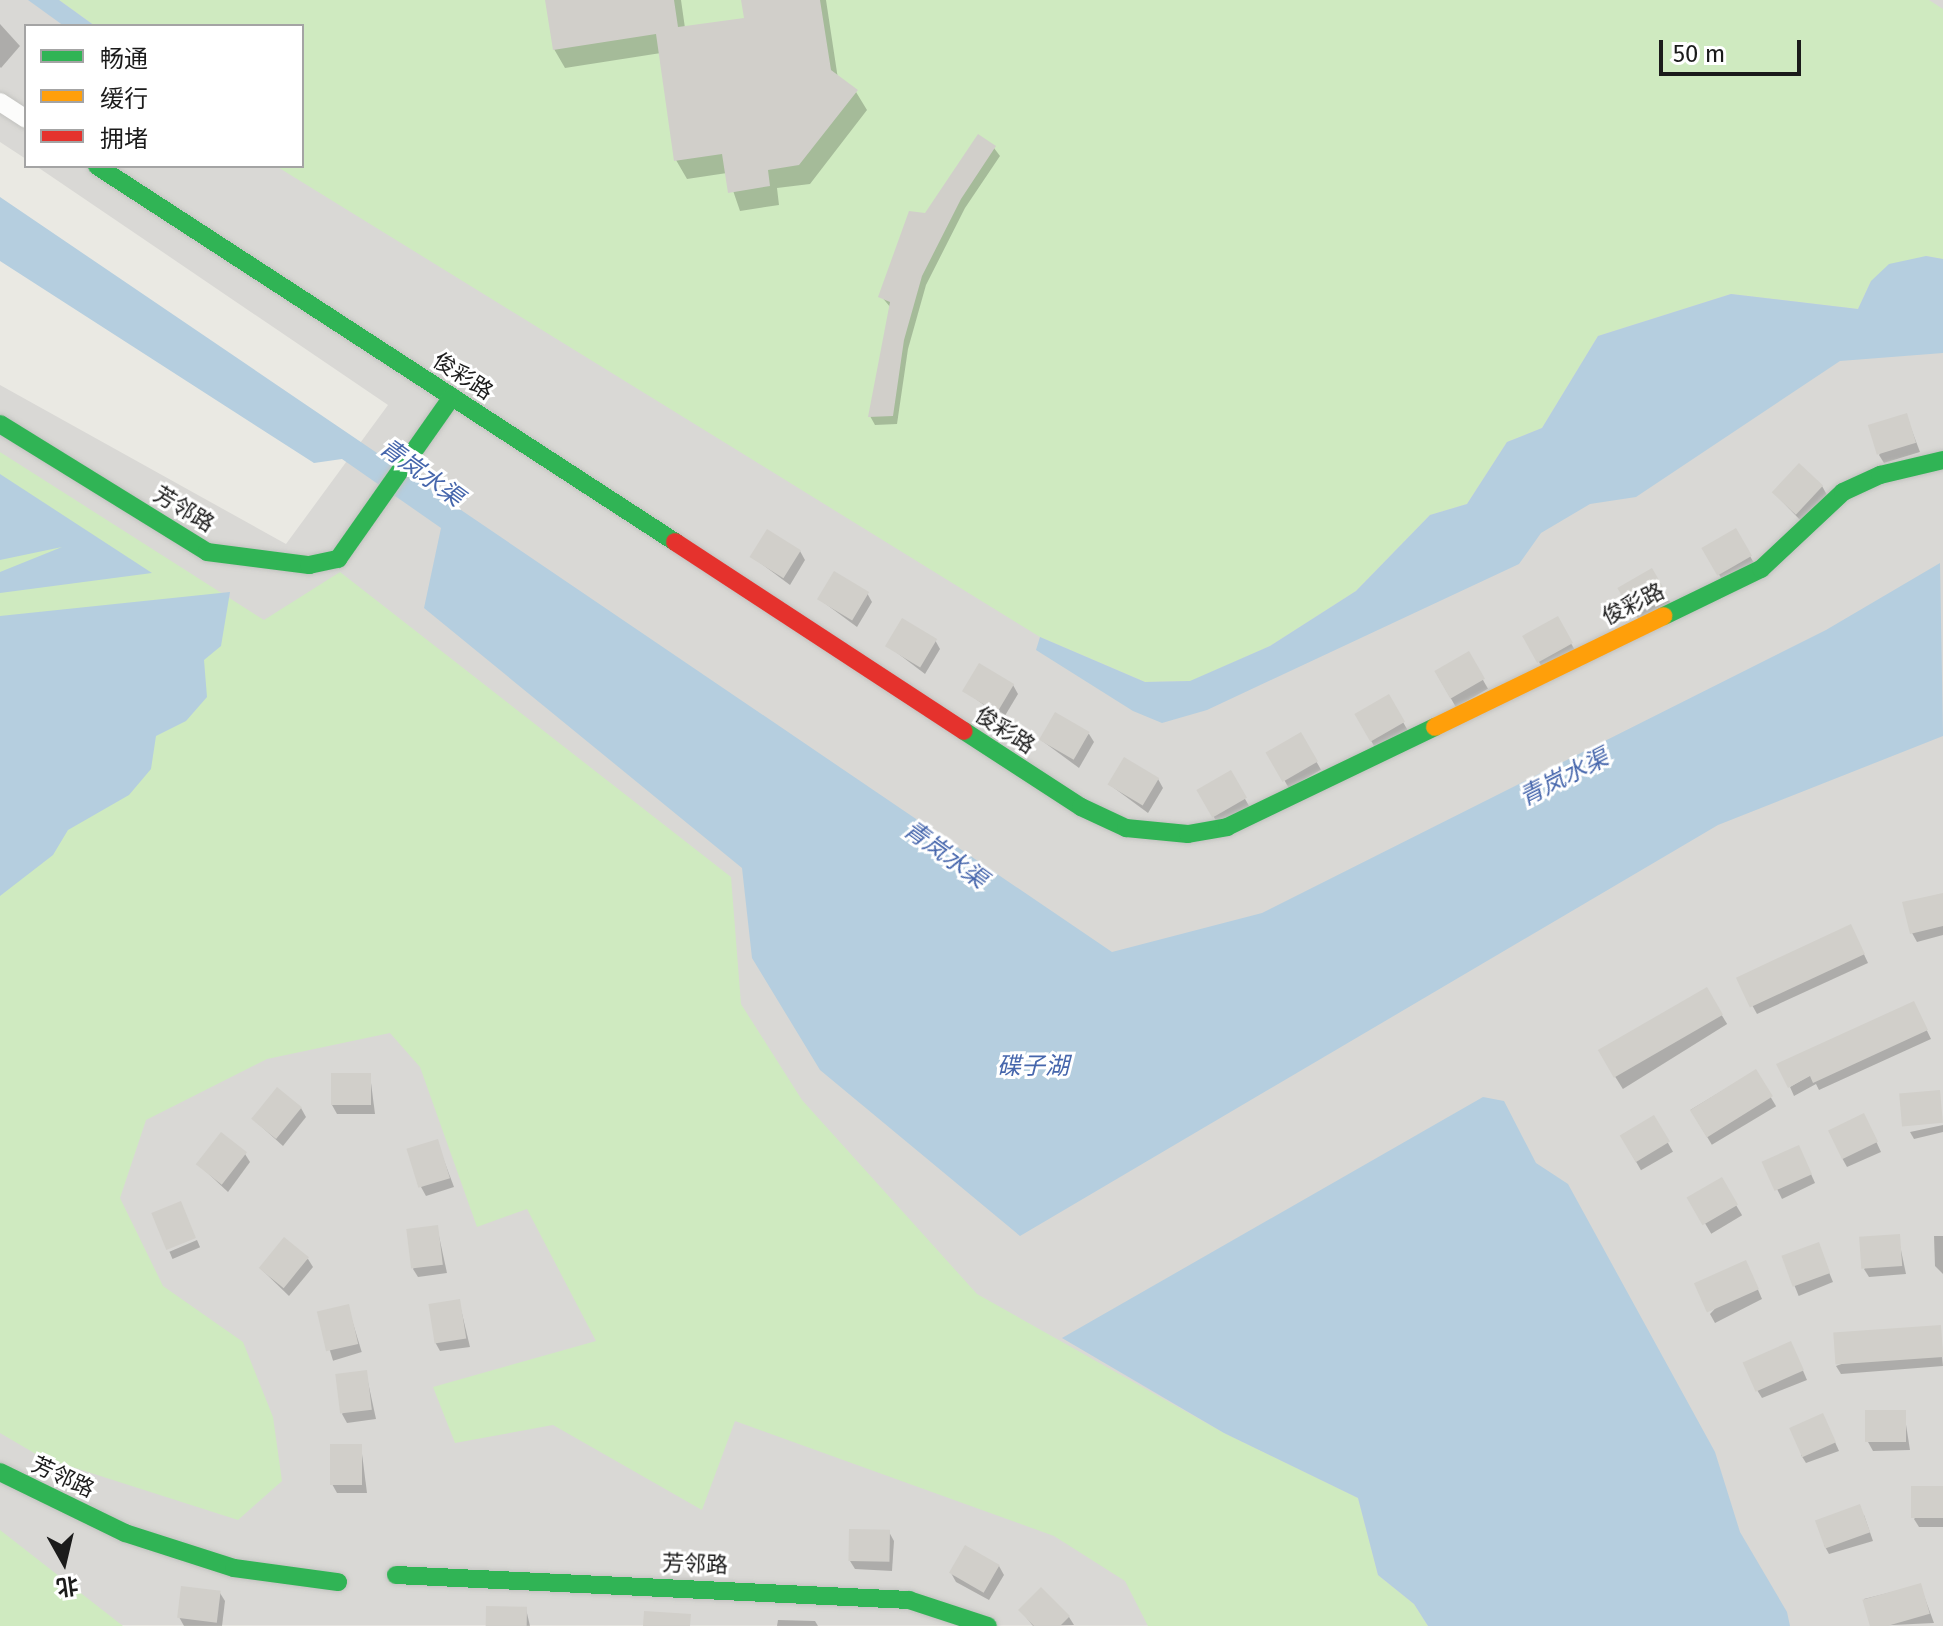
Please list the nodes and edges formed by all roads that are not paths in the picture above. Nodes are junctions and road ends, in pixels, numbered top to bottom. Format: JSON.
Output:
{"nodes":[{"id":1,"x":0,"y":102,"type":"edge"},
{"id":2,"x":24,"y":118,"type":"edge"},
{"id":3,"x":100,"y":168,"type":"edge"},
{"id":4,"x":452,"y":397,"type":"junction"},
{"id":5,"x":0,"y":424,"type":"edge"},
{"id":6,"x":1943,"y":460,"type":"edge"},
{"id":7,"x":0,"y":1472,"type":"edge"},
{"id":8,"x":396,"y":1575,"type":"dead end"},
{"id":9,"x":338,"y":1582,"type":"dead end"},
{"id":10,"x":988,"y":1626,"type":"edge"}],
"edges":[{"from":1,"to":2,"type":"street"},
{"from":3,"to":4,"type":"street","name":"俊彩路"},
{"from":4,"to":5,"type":"street","name":"芳邻路"},
{"from":4,"to":6,"type":"street","name":"俊彩路"},
{"from":7,"to":9,"type":"street","name":"芳邻路"},
{"from":8,"to":10,"type":"street","name":"芳邻路"}]}
